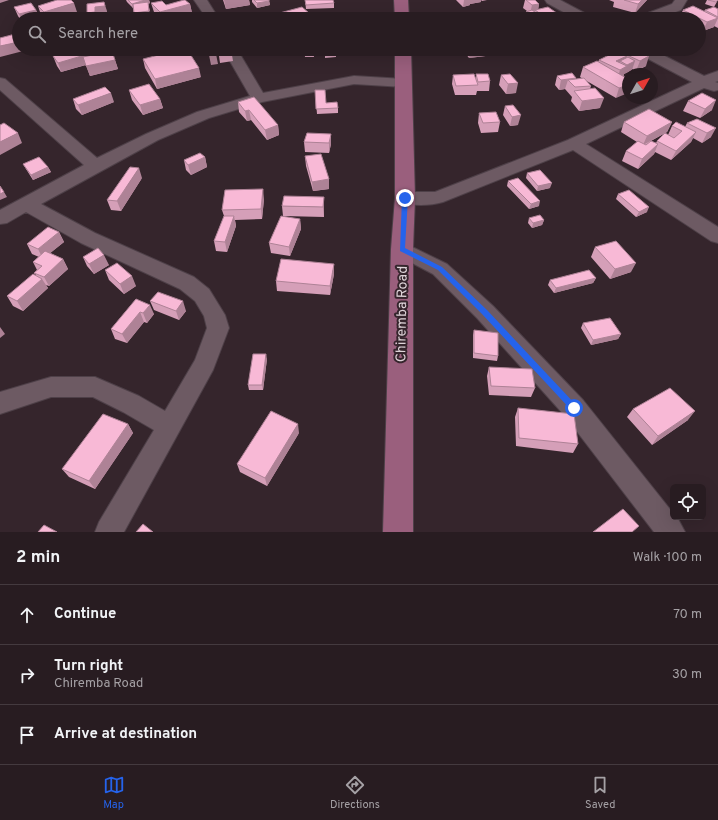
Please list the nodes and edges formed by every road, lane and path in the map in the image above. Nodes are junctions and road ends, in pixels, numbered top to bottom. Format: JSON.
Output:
{"nodes":[{"id":1,"x":200,"y":0,"type":"edge"},
{"id":2,"x":401,"y":0,"type":"edge"},
{"id":3,"x":551,"y":0,"type":"edge"},
{"id":4,"x":681,"y":3,"type":"edge"},
{"id":5,"x":209,"y":12,"type":"edge"},
{"id":6,"x":402,"y":12,"type":"edge"},
{"id":7,"x":572,"y":12,"type":"edge"},
{"id":8,"x":661,"y":12,"type":"edge"},
{"id":9,"x":234,"y":56,"type":"edge"},
{"id":10,"x":403,"y":56,"type":"edge"},
{"id":11,"x":656,"y":56,"type":"edge"},
{"id":12,"x":0,"y":82,"type":"edge"},
{"id":13,"x":714,"y":82,"type":"edge"},
{"id":14,"x":404,"y":83,"type":"junction"},
{"id":15,"x":259,"y":98,"type":"junction"},
{"id":16,"x":574,"y":144,"type":"junction"},
{"id":17,"x":95,"y":166,"type":"junction"},
{"id":18,"x":405,"y":198,"type":"junction"},
{"id":19,"x":28,"y":204,"type":"junction"},
{"id":20,"x":0,"y":218,"type":"edge"},
{"id":21,"x":718,"y":236,"type":"edge"},
{"id":22,"x":402,"y":249,"type":"junction"},
{"id":23,"x":0,"y":403,"type":"edge"},
{"id":24,"x":169,"y":426,"type":"junction"},
{"id":25,"x":109,"y":532,"type":"edge"},
{"id":26,"x":398,"y":532,"type":"edge"},
{"id":27,"x":671,"y":532,"type":"edge"}],
"edges":[{"from":1,"to":5,"type":"street"},
{"from":2,"to":6,"type":"main road"},
{"from":3,"to":7,"type":"street"},
{"from":4,"to":8,"type":"street"},
{"from":9,"to":15,"type":"street"},
{"from":10,"to":14,"type":"main road","name":"Chiremba Road"},
{"from":11,"to":13,"type":"street"},
{"from":12,"to":17,"type":"street"},
{"from":13,"to":16,"type":"street"},
{"from":14,"to":15,"type":"street"},
{"from":14,"to":18,"type":"main road","name":"Chiremba Road"},
{"from":15,"to":17,"type":"street"},
{"from":16,"to":18,"type":"street"},
{"from":16,"to":21,"type":"street"},
{"from":17,"to":19,"type":"street"},
{"from":18,"to":22,"type":"main road","name":"Chiremba Road"},
{"from":19,"to":20,"type":"street"},
{"from":19,"to":24,"type":"street"},
{"from":22,"to":26,"type":"main road","name":"Chiremba Road"},
{"from":22,"to":27,"type":"street"},
{"from":23,"to":24,"type":"street"},
{"from":24,"to":25,"type":"street"}]}
